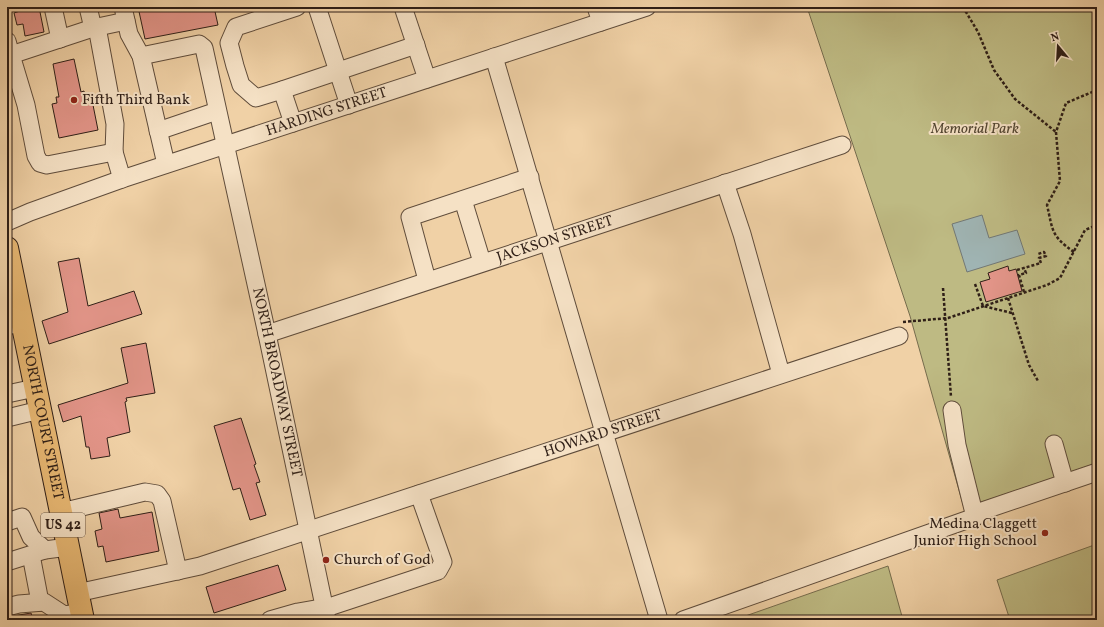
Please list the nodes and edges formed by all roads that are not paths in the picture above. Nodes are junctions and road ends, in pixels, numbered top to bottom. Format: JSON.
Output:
{"nodes":[{"id":1,"x":53,"y":7,"type":"edge"},
{"id":2,"x":88,"y":7,"type":"edge"},
{"id":3,"x":297,"y":7,"type":"edge"},
{"id":4,"x":317,"y":7,"type":"edge"},
{"id":5,"x":403,"y":7,"type":"edge"},
{"id":6,"x":647,"y":7,"type":"edge"},
{"id":7,"x":125,"y":14,"type":"edge"},
{"id":8,"x":598,"y":14,"type":"edge"},
{"id":9,"x":95,"y":28,"type":"junction"},
{"id":10,"x":60,"y":39,"type":"junction"},
{"id":11,"x":416,"y":45,"type":"junction"},
{"id":12,"x":9,"y":48,"type":"edge"},
{"id":13,"x":141,"y":56,"type":"junction"},
{"id":14,"x":494,"y":57,"type":"junction"},
{"id":15,"x":338,"y":71,"type":"junction"},
{"id":16,"x":427,"y":79,"type":"junction"},
{"id":17,"x":282,"y":90,"type":"junction"},
{"id":18,"x":349,"y":105,"type":"junction"},
{"id":19,"x":217,"y":111,"type":"junction"},
{"id":20,"x":293,"y":123,"type":"junction"},
{"id":21,"x":158,"y":131,"type":"junction"},
{"id":22,"x":226,"y":145,"type":"junction"},
{"id":23,"x":842,"y":145,"type":"dead end"},
{"id":24,"x":114,"y":152,"type":"junction"},
{"id":25,"x":166,"y":164,"type":"junction"},
{"id":26,"x":530,"y":177,"type":"junction"},
{"id":27,"x":122,"y":179,"type":"junction"},
{"id":28,"x":725,"y":183,"type":"junction"},
{"id":29,"x":463,"y":200,"type":"junction"},
{"id":30,"x":7,"y":222,"type":"edge"},
{"id":31,"x":549,"y":241,"type":"junction"},
{"id":32,"x":7,"y":248,"type":"edge"},
{"id":33,"x":482,"y":262,"type":"junction"},
{"id":34,"x":427,"y":280,"type":"junction"},
{"id":35,"x":14,"y":324,"type":"edge"},
{"id":36,"x":267,"y":334,"type":"junction"},
{"id":37,"x":899,"y":336,"type":"dead end"},
{"id":38,"x":782,"y":374,"type":"junction"},
{"id":39,"x":35,"y":388,"type":"junction"},
{"id":40,"x":7,"y":394,"type":"edge"},
{"id":41,"x":40,"y":410,"type":"junction"},
{"id":42,"x":952,"y":410,"type":"road end"},
{"id":43,"x":7,"y":418,"type":"edge"},
{"id":44,"x":603,"y":434,"type":"junction"},
{"id":45,"x":1054,"y":444,"type":"dead end"},
{"id":46,"x":1097,"y":472,"type":"edge"},
{"id":47,"x":1065,"y":483,"type":"junction"},
{"id":48,"x":419,"y":494,"type":"junction"},
{"id":49,"x":61,"y":512,"type":"junction"},
{"id":50,"x":975,"y":517,"type":"junction"},
{"id":51,"x":7,"y":522,"type":"edge"},
{"id":52,"x":308,"y":530,"type":"junction"},
{"id":53,"x":68,"y":547,"type":"junction"},
{"id":54,"x":38,"y":552,"type":"junction"},
{"id":55,"x":7,"y":562,"type":"edge"},
{"id":56,"x":178,"y":571,"type":"junction"},
{"id":57,"x":40,"y":602,"type":"junction"},
{"id":58,"x":7,"y":607,"type":"edge"},
{"id":59,"x":80,"y":608,"type":"edge"},
{"id":60,"x":325,"y":614,"type":"edge"},
{"id":61,"x":270,"y":620,"type":"edge"},
{"id":62,"x":659,"y":620,"type":"edge"},
{"id":63,"x":683,"y":620,"type":"edge"}],
"edges":[{"from":1,"to":10,"type":"street"},
{"from":2,"to":9,"type":"street"},
{"from":3,"to":17,"type":"street"},
{"from":4,"to":15,"type":"street"},
{"from":5,"to":11,"type":"street"},
{"from":6,"to":8,"type":"street","name":"HARDING STREET"},
{"from":7,"to":9,"type":"street"},
{"from":7,"to":13,"type":"street"},
{"from":8,"to":14,"type":"street","name":"HARDING STREET"},
{"from":9,"to":10,"type":"street"},
{"from":9,"to":24,"type":"street"},
{"from":10,"to":12,"type":"street"},
{"from":11,"to":15,"type":"street"},
{"from":11,"to":16,"type":"street"},
{"from":12,"to":24,"type":"street"},
{"from":13,"to":19,"type":"street","name":"NORTH BROADWAY STREET"},
{"from":13,"to":21,"type":"street"},
{"from":14,"to":16,"type":"street","name":"HARDING STREET"},
{"from":14,"to":26,"type":"street"},
{"from":15,"to":17,"type":"street"},
{"from":15,"to":18,"type":"street"},
{"from":16,"to":18,"type":"street","name":"HARDING STREET"},
{"from":17,"to":20,"type":"street"},
{"from":18,"to":20,"type":"street","name":"HARDING STREET"},
{"from":19,"to":21,"type":"street"},
{"from":19,"to":22,"type":"street","name":"NORTH BROADWAY STREET"},
{"from":20,"to":22,"type":"street","name":"HARDING STREET"},
{"from":21,"to":25,"type":"street"},
{"from":22,"to":25,"type":"street","name":"HARDING STREET"},
{"from":22,"to":36,"type":"street","name":"NORTH BROADWAY STREET"},
{"from":23,"to":28,"type":"street","name":"JACKSON STREET"},
{"from":24,"to":27,"type":"street"},
{"from":25,"to":27,"type":"street","name":"HARDING STREET"},
{"from":26,"to":29,"type":"street"},
{"from":26,"to":31,"type":"street"},
{"from":27,"to":30,"type":"street","name":"HARDING STREET"},
{"from":28,"to":31,"type":"street","name":"JACKSON STREET"},
{"from":28,"to":38,"type":"street"},
{"from":29,"to":33,"type":"street"},
{"from":29,"to":34,"type":"street"},
{"from":31,"to":33,"type":"street","name":"JACKSON STREET"},
{"from":31,"to":44,"type":"street"},
{"from":32,"to":35,"type":"main road","name":"NORTH COURT STREET","number":"US 42"},
{"from":33,"to":34,"type":"street","name":"JACKSON STREET"},
{"from":34,"to":36,"type":"street","name":"JACKSON STREET"},
{"from":35,"to":39,"type":"main road","name":"NORTH COURT STREET","number":"US 42"},
{"from":36,"to":52,"type":"street","name":"NORTH BROADWAY STREET"},
{"from":37,"to":38,"type":"street","name":"HOWARD STREET"},
{"from":38,"to":44,"type":"street","name":"HOWARD STREET"},
{"from":39,"to":40,"type":"street"},
{"from":39,"to":41,"type":"main road","name":"NORTH COURT STREET","number":"US 42"},
{"from":41,"to":43,"type":"street"},
{"from":41,"to":49,"type":"main road","name":"NORTH COURT STREET","number":"US 42"},
{"from":42,"to":50,"type":"street"},
{"from":44,"to":48,"type":"street","name":"HOWARD STREET"},
{"from":44,"to":62,"type":"street"},
{"from":45,"to":47,"type":"street"},
{"from":46,"to":47,"type":"street"},
{"from":47,"to":50,"type":"street"},
{"from":48,"to":52,"type":"street","name":"HOWARD STREET"},
{"from":48,"to":60,"type":"street"},
{"from":49,"to":53,"type":"main road","name":"NORTH COURT STREET","number":"US 42"},
{"from":49,"to":56,"type":"street"},
{"from":50,"to":63,"type":"street"},
{"from":51,"to":54,"type":"street"},
{"from":52,"to":56,"type":"street","name":"HOWARD STREET"},
{"from":52,"to":60,"type":"street","name":"NORTH BROADWAY STREET"},
{"from":53,"to":54,"type":"street"},
{"from":53,"to":59,"type":"main road","name":"NORTH COURT STREET","number":"US 42"},
{"from":54,"to":55,"type":"street"},
{"from":54,"to":57,"type":"street"},
{"from":56,"to":59,"type":"street","name":"HOWARD STREET"},
{"from":57,"to":58,"type":"street"},
{"from":57,"to":59,"type":"street","name":"HOWARD STREET"},
{"from":60,"to":61,"type":"street"}]}
